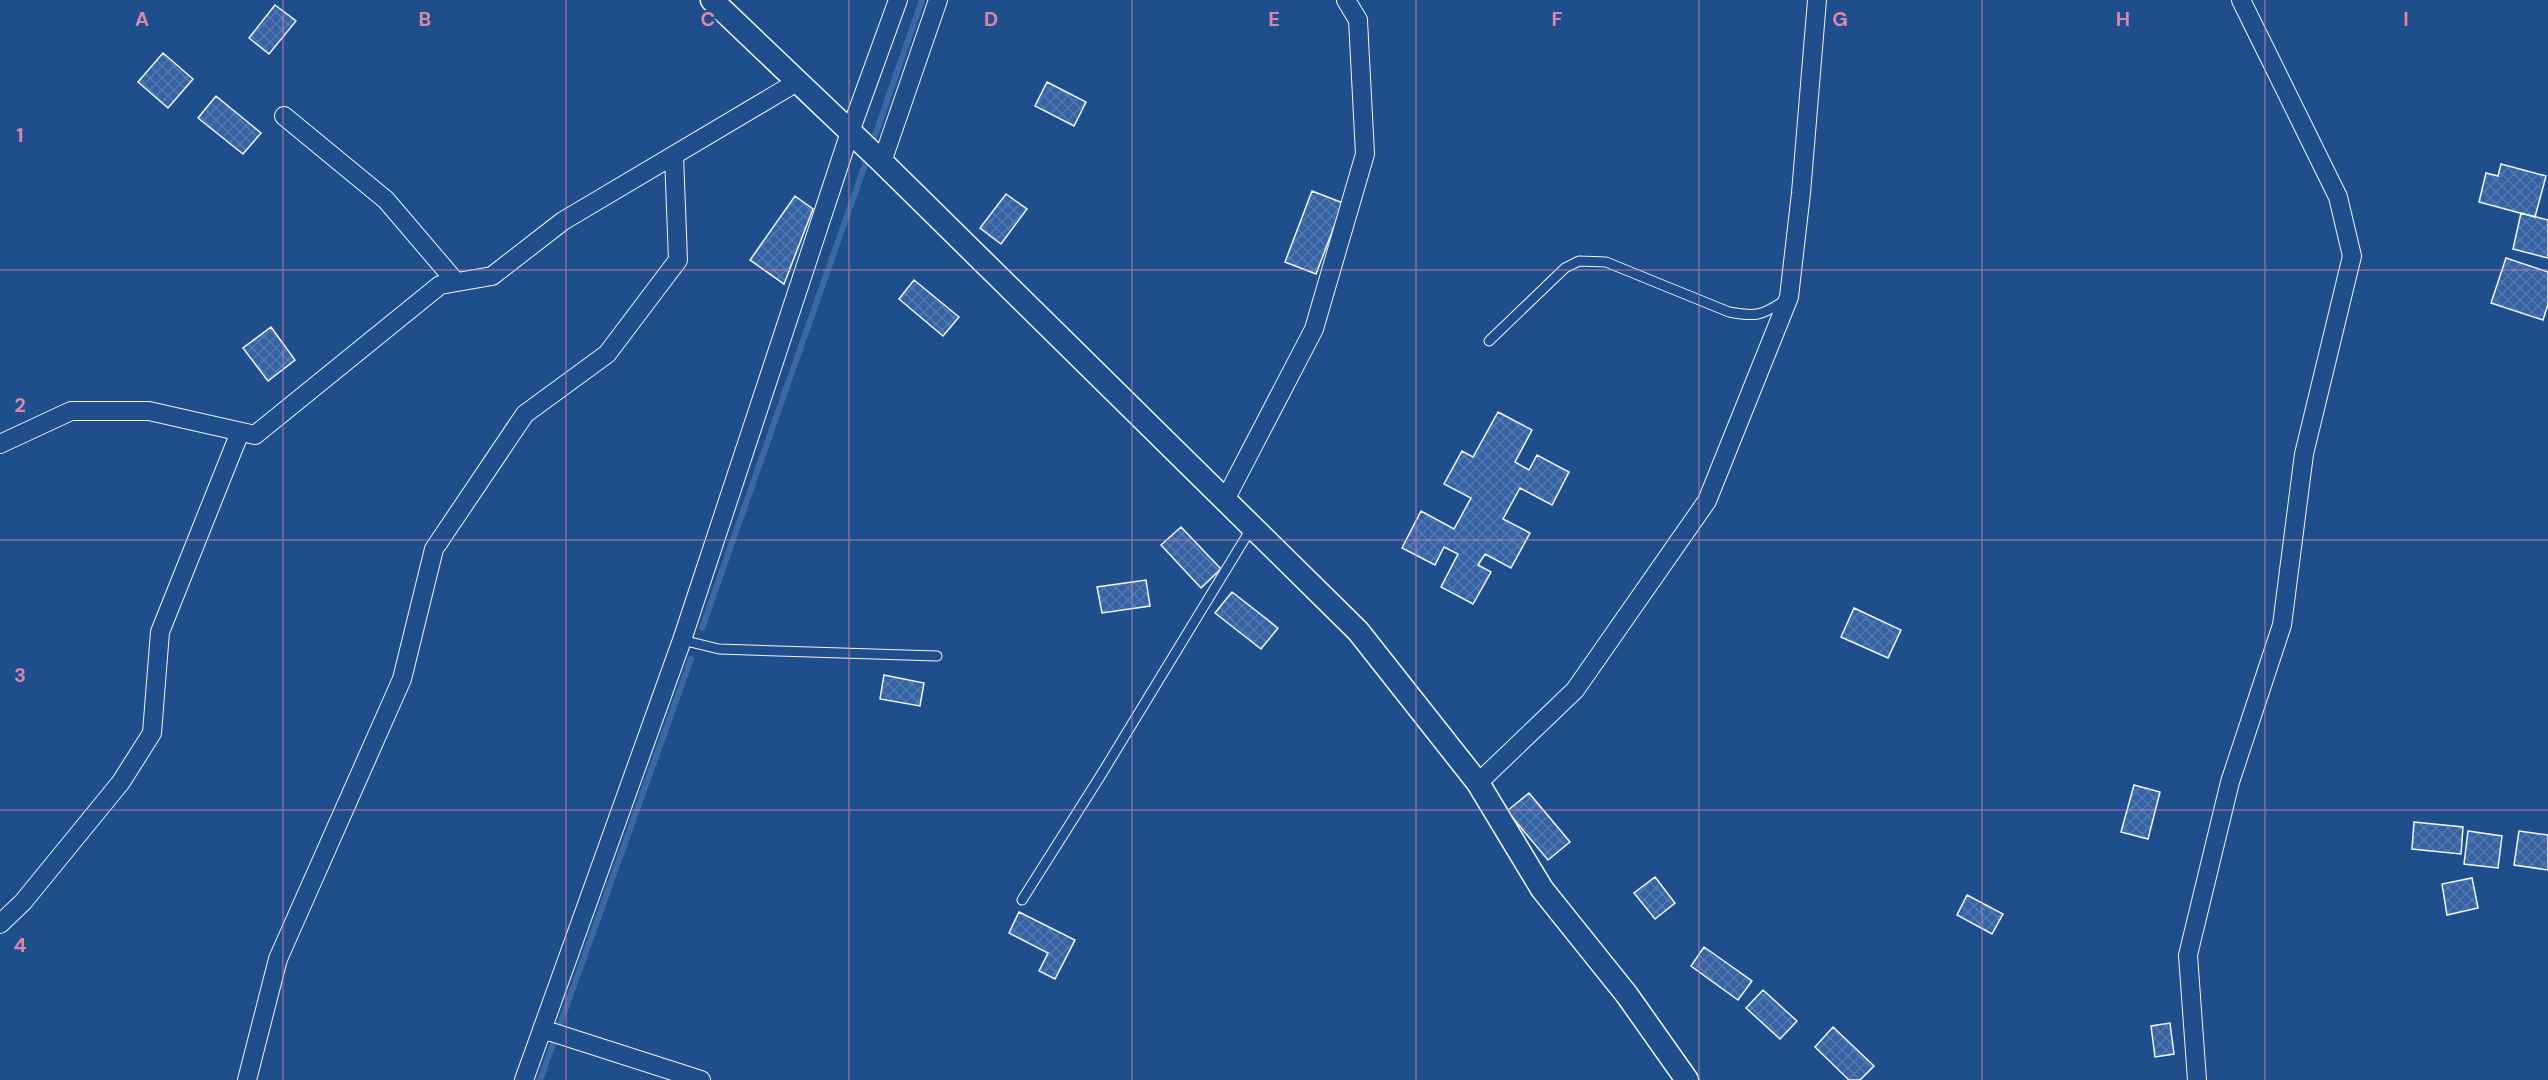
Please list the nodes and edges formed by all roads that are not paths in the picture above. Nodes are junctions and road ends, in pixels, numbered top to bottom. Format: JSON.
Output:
{"nodes":[{"id":1,"x":712,"y":0,"type":"edge"},
{"id":2,"x":898,"y":0,"type":"edge"},
{"id":3,"x":938,"y":0,"type":"edge"},
{"id":4,"x":1346,"y":0,"type":"edge"},
{"id":5,"x":1817,"y":0,"type":"edge"},
{"id":6,"x":2241,"y":0,"type":"edge"},
{"id":7,"x":797,"y":82,"type":"junction"},
{"id":8,"x":284,"y":116,"type":"dead end"},
{"id":9,"x":855,"y":137,"type":"junction"},
{"id":10,"x":674,"y":156,"type":"junction"},
{"id":11,"x":882,"y":162,"type":"junction"},
{"id":12,"x":456,"y":282,"type":"junction"},
{"id":13,"x":1789,"y":297,"type":"junction"},
{"id":14,"x":1489,"y":341,"type":"dead end"},
{"id":15,"x":240,"y":432,"type":"junction"},
{"id":16,"x":0,"y":444,"type":"edge"},
{"id":17,"x":1225,"y":500,"type":"junction"},
{"id":18,"x":1252,"y":527,"type":"junction"},
{"id":19,"x":682,"y":640,"type":"junction"},
{"id":20,"x":937,"y":656,"type":"dead end"},
{"id":21,"x":1478,"y":783,"type":"junction"},
{"id":22,"x":1022,"y":900,"type":"dead end"},
{"id":23,"x":0,"y":924,"type":"edge"},
{"id":24,"x":544,"y":1030,"type":"junction"},
{"id":25,"x":247,"y":1080,"type":"edge"},
{"id":26,"x":524,"y":1080,"type":"edge"},
{"id":27,"x":701,"y":1080,"type":"edge"},
{"id":28,"x":1687,"y":1080,"type":"edge"},
{"id":29,"x":2197,"y":1080,"type":"edge"}],
"edges":[{"from":1,"to":7,"type":"street"},
{"from":2,"to":9,"type":"street"},
{"from":3,"to":11,"type":"street"},
{"from":4,"to":17,"type":"street"},
{"from":5,"to":13,"type":"street"},
{"from":6,"to":29,"type":"street"},
{"from":7,"to":9,"type":"street"},
{"from":7,"to":10,"type":"street"},
{"from":8,"to":12,"type":"street"},
{"from":9,"to":11,"type":"street"},
{"from":9,"to":19,"type":"street"},
{"from":10,"to":12,"type":"street"},
{"from":10,"to":25,"type":"street"},
{"from":11,"to":17,"type":"street"},
{"from":12,"to":15,"type":"street"},
{"from":13,"to":14,"type":"lane"},
{"from":13,"to":21,"type":"street"},
{"from":15,"to":16,"type":"street"},
{"from":15,"to":23,"type":"street"},
{"from":17,"to":18,"type":"street"},
{"from":18,"to":21,"type":"street"},
{"from":18,"to":22,"type":"lane"},
{"from":19,"to":20,"type":"lane"},
{"from":19,"to":24,"type":"street"},
{"from":21,"to":28,"type":"street"},
{"from":24,"to":26,"type":"street"},
{"from":24,"to":27,"type":"street"}]}
